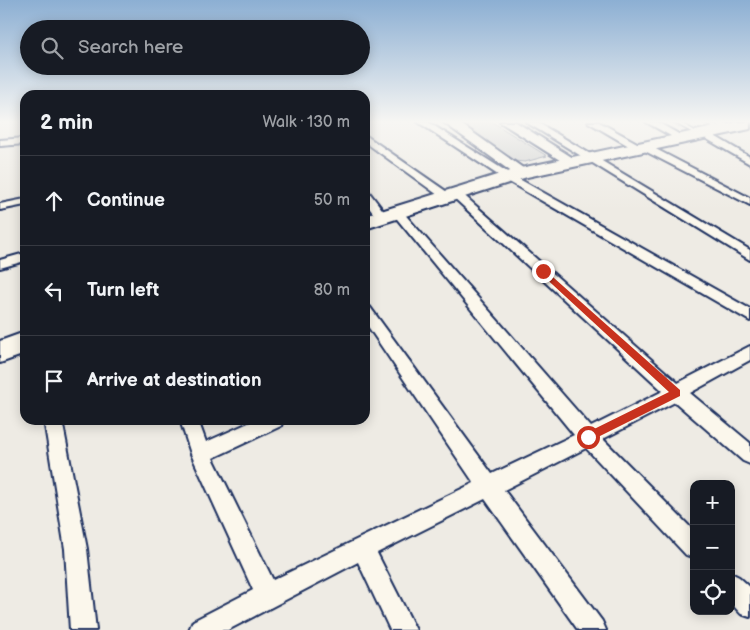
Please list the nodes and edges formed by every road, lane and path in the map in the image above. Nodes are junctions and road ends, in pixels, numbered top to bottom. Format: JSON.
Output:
{"nodes":[{"id":1,"x":385,"y":151,"type":"edge"},
{"id":2,"x":474,"y":151,"type":"edge"},
{"id":3,"x":486,"y":151,"type":"edge"},
{"id":4,"x":564,"y":151,"type":"edge"},
{"id":5,"x":569,"y":151,"type":"edge"},
{"id":6,"x":615,"y":151,"type":"edge"},
{"id":7,"x":651,"y":151,"type":"edge"},
{"id":8,"x":579,"y":159,"type":"junction"},
{"id":9,"x":515,"y":175,"type":"junction"},
{"id":10,"x":450,"y":195,"type":"junction"},
{"id":11,"x":370,"y":198,"type":"edge"},
{"id":12,"x":750,"y":202,"type":"edge"},
{"id":13,"x":20,"y":203,"type":"edge"},
{"id":14,"x":0,"y":207,"type":"edge"},
{"id":15,"x":390,"y":215,"type":"junction"},
{"id":16,"x":370,"y":221,"type":"edge"},
{"id":17,"x":750,"y":256,"type":"edge"},
{"id":18,"x":20,"y":258,"type":"edge"},
{"id":19,"x":0,"y":264,"type":"edge"},
{"id":20,"x":750,"y":316,"type":"edge"},
{"id":21,"x":370,"y":318,"type":"edge"},
{"id":22,"x":20,"y":345,"type":"edge"},
{"id":23,"x":0,"y":352,"type":"edge"},
{"id":24,"x":747,"y":357,"type":"edge"},
{"id":25,"x":677,"y":393,"type":"junction"},
{"id":26,"x":54,"y":425,"type":"edge"},
{"id":27,"x":191,"y":425,"type":"edge"},
{"id":28,"x":263,"y":425,"type":"edge"},
{"id":29,"x":588,"y":437,"type":"junction"},
{"id":30,"x":201,"y":454,"type":"junction"},
{"id":31,"x":750,"y":455,"type":"edge"},
{"id":32,"x":490,"y":488,"type":"junction"},
{"id":33,"x":690,"y":542,"type":"edge"},
{"id":34,"x":363,"y":549,"type":"junction"},
{"id":35,"x":735,"y":589,"type":"edge"},
{"id":36,"x":268,"y":595,"type":"junction"},
{"id":37,"x":750,"y":605,"type":"edge"},
{"id":38,"x":226,"y":624,"type":"edge"},
{"id":39,"x":83,"y":630,"type":"edge"},
{"id":40,"x":202,"y":630,"type":"edge"},
{"id":41,"x":403,"y":630,"type":"edge"},
{"id":42,"x":593,"y":630,"type":"edge"}],
"edges":[{"from":1,"to":10,"type":"street"},
{"from":2,"to":9,"type":"street"},
{"from":3,"to":9,"type":"main road"},
{"from":4,"to":8,"type":"main road"},
{"from":5,"to":8,"type":"street"},
{"from":6,"to":8,"type":"highway"},
{"from":7,"to":12,"type":"street"},
{"from":8,"to":9,"type":"highway"},
{"from":8,"to":17,"type":"street"},
{"from":9,"to":10,"type":"highway"},
{"from":9,"to":20,"type":"street"},
{"from":10,"to":15,"type":"highway"},
{"from":10,"to":25,"type":"street"},
{"from":11,"to":15,"type":"street"},
{"from":13,"to":14,"type":"street"},
{"from":15,"to":16,"type":"highway"},
{"from":15,"to":29,"type":"street"},
{"from":18,"to":19,"type":"street"},
{"from":21,"to":32,"type":"street"},
{"from":22,"to":23,"type":"highway"},
{"from":24,"to":25,"type":"street"},
{"from":25,"to":29,"type":"street"},
{"from":25,"to":31,"type":"street"},
{"from":26,"to":39,"type":"street"},
{"from":27,"to":30,"type":"street"},
{"from":28,"to":30,"type":"street"},
{"from":29,"to":32,"type":"street"},
{"from":29,"to":33,"type":"street"},
{"from":30,"to":36,"type":"street"},
{"from":32,"to":34,"type":"street"},
{"from":32,"to":42,"type":"street"},
{"from":34,"to":36,"type":"street"},
{"from":34,"to":41,"type":"street"},
{"from":35,"to":37,"type":"street"},
{"from":36,"to":38,"type":"street"},
{"from":38,"to":40,"type":"street"}]}
